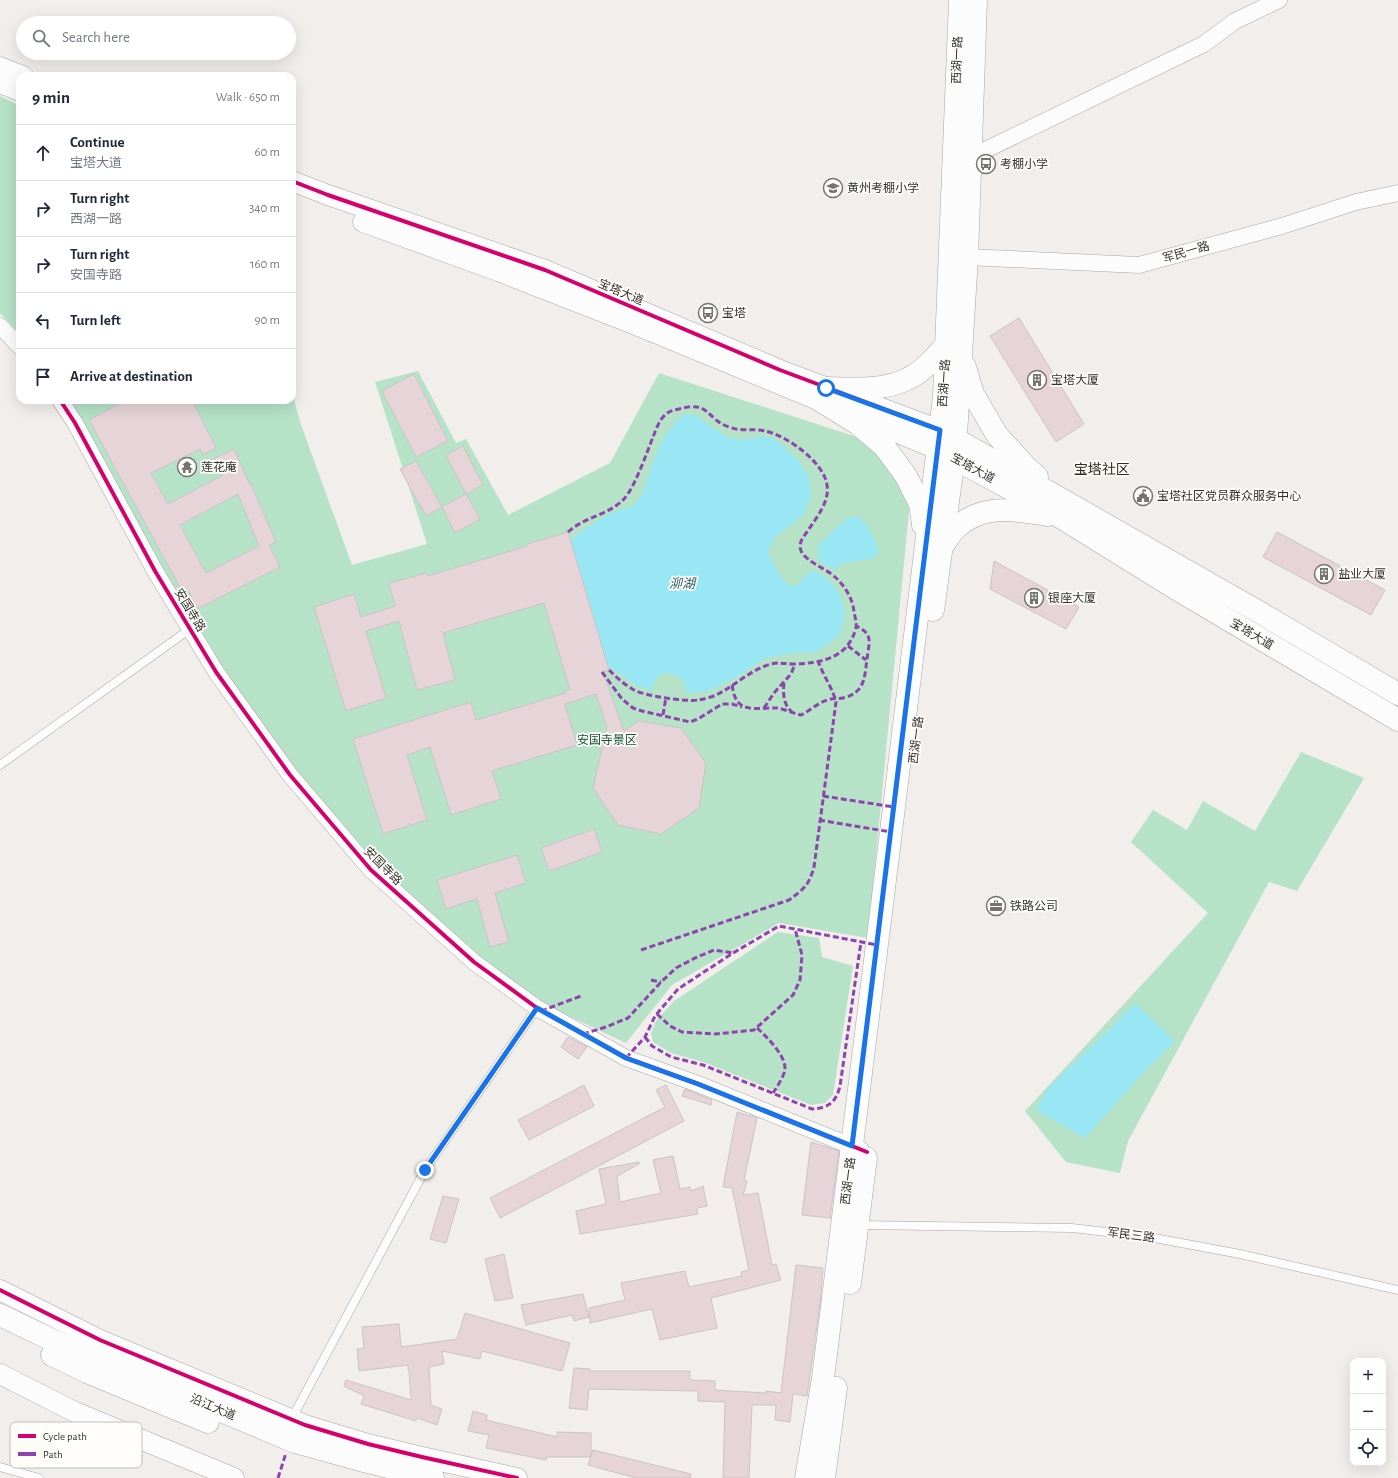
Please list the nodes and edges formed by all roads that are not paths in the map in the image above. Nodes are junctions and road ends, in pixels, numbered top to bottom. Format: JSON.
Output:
{"nodes":[{"id":1,"x":960,"y":0,"type":"edge"},
{"id":2,"x":976,"y":0,"type":"edge"},
{"id":3,"x":1279,"y":0,"type":"edge"},
{"id":4,"x":0,"y":67,"type":"edge"},
{"id":5,"x":16,"y":73,"type":"edge"},
{"id":6,"x":0,"y":83,"type":"edge"},
{"id":7,"x":16,"y":89,"type":"edge"},
{"id":8,"x":970,"y":157,"type":"junction"},
{"id":9,"x":296,"y":183,"type":"edge"},
{"id":10,"x":1398,"y":193,"type":"edge"},
{"id":11,"x":296,"y":197,"type":"edge"},
{"id":12,"x":967,"y":257,"type":"junction"},
{"id":13,"x":0,"y":326,"type":"edge"},
{"id":14,"x":16,"y":343,"type":"edge"},
{"id":15,"x":954,"y":350,"type":"junction"},
{"id":16,"x":823,"y":394,"type":"junction"},
{"id":17,"x":62,"y":404,"type":"edge"},
{"id":18,"x":947,"y":444,"type":"junction"},
{"id":19,"x":1064,"y":510,"type":"junction"},
{"id":20,"x":934,"y":544,"type":"junction"},
{"id":21,"x":190,"y":629,"type":"junction"},
{"id":22,"x":1398,"y":694,"type":"edge"},
{"id":23,"x":1398,"y":720,"type":"edge"},
{"id":24,"x":0,"y":765,"type":"edge"},
{"id":25,"x":537,"y":1008,"type":"junction"},
{"id":26,"x":859,"y":1149,"type":"junction"},
{"id":27,"x":858,"y":1225,"type":"junction"},
{"id":28,"x":0,"y":1290,"type":"edge"},
{"id":29,"x":1398,"y":1290,"type":"edge"},
{"id":30,"x":0,"y":1315,"type":"edge"},
{"id":31,"x":0,"y":1331,"type":"edge"},
{"id":32,"x":0,"y":1374,"type":"edge"},
{"id":33,"x":99,"y":1422,"type":"edge"},
{"id":34,"x":287,"y":1428,"type":"junction"},
{"id":35,"x":142,"y":1440,"type":"edge"},
{"id":36,"x":0,"y":1467,"type":"edge"},
{"id":37,"x":39,"y":1478,"type":"edge"},
{"id":38,"x":234,"y":1478,"type":"edge"},
{"id":39,"x":371,"y":1478,"type":"edge"},
{"id":40,"x":433,"y":1478,"type":"edge"},
{"id":41,"x":517,"y":1478,"type":"edge"},
{"id":42,"x":806,"y":1478,"type":"edge"},
{"id":43,"x":824,"y":1478,"type":"edge"}],
"edges":[{"from":1,"to":15,"type":"main road","name":"西湖一路"},
{"from":2,"to":8,"type":"main road","name":"西湖一路"},
{"from":3,"to":8,"type":"street"},
{"from":4,"to":5,"type":"street"},
{"from":6,"to":7,"type":"street"},
{"from":8,"to":12,"type":"main road","name":"西湖一路"},
{"from":9,"to":16,"type":"street","name":"宝塔大道"},
{"from":10,"to":12,"type":"street","name":"军民一路"},
{"from":11,"to":16,"type":"street","name":"宝塔大道"},
{"from":12,"to":15,"type":"main road","name":"西湖一路"},
{"from":13,"to":14,"type":"street"},
{"from":15,"to":16,"type":"main road"},
{"from":15,"to":18,"type":"main road","name":"西湖一路"},
{"from":15,"to":19,"type":"main road"},
{"from":16,"to":18,"type":"street","name":"宝塔大道"},
{"from":16,"to":20,"type":"main road"},
{"from":17,"to":21,"type":"street","name":"安国寺路"},
{"from":18,"to":19,"type":"main road","name":"宝塔大道"},
{"from":18,"to":20,"type":"main road","name":"西湖一路"},
{"from":19,"to":20,"type":"main road"},
{"from":19,"to":22,"type":"main road","name":"宝塔大道"},
{"from":19,"to":23,"type":"main road","name":"宝塔大道"},
{"from":20,"to":26,"type":"main road","name":"西湖一路"},
{"from":21,"to":24,"type":"lane"},
{"from":21,"to":25,"type":"street","name":"安国寺路"},
{"from":25,"to":26,"type":"street","name":"安国寺路"},
{"from":25,"to":34,"type":"lane"},
{"from":26,"to":27,"type":"main road","name":"西湖一路"},
{"from":26,"to":42,"type":"main road","name":"西湖一路"},
{"from":27,"to":29,"type":"lane","name":"军民三路"},
{"from":27,"to":43,"type":"main road","name":"西湖一路"},
{"from":28,"to":34,"type":"street"},
{"from":30,"to":34,"type":"main road","name":"沿江大道"},
{"from":31,"to":39,"type":"main road","name":"沿江大道"},
{"from":32,"to":33,"type":"street"},
{"from":34,"to":40,"type":"main road","name":"沿江大道"},
{"from":34,"to":41,"type":"street"},
{"from":35,"to":38,"type":"street"},
{"from":36,"to":37,"type":"lane"}]}
